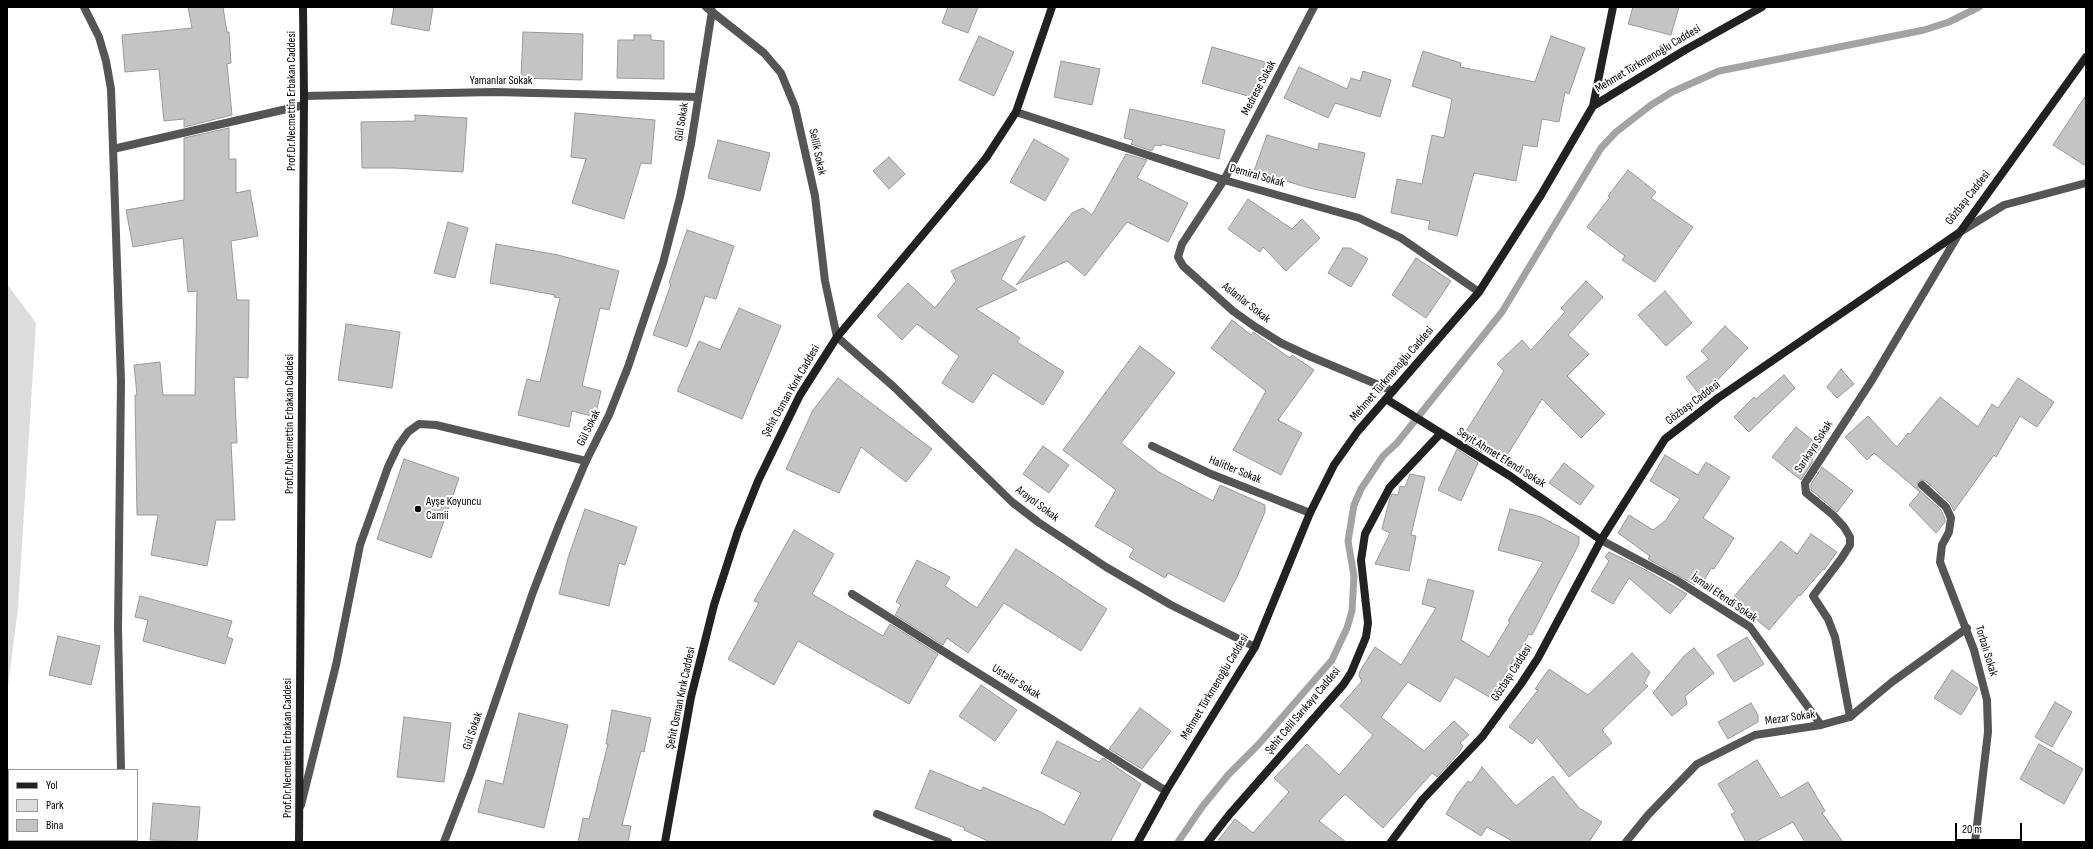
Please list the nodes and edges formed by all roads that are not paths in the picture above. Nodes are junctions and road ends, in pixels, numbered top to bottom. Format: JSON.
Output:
{"nodes":[{"id":1,"x":84,"y":7,"type":"edge"},
{"id":2,"x":303,"y":7,"type":"edge"},
{"id":3,"x":1052,"y":7,"type":"edge"},
{"id":4,"x":1314,"y":7,"type":"edge"},
{"id":5,"x":1613,"y":7,"type":"edge"},
{"id":6,"x":1762,"y":7,"type":"edge"},
{"id":7,"x":709,"y":9,"type":"edge"},
{"id":8,"x":2086,"y":57,"type":"edge"},
{"id":9,"x":304,"y":96,"type":"junction"},
{"id":10,"x":698,"y":97,"type":"junction"},
{"id":11,"x":304,"y":105,"type":"junction"},
{"id":12,"x":1593,"y":106,"type":"junction"},
{"id":13,"x":1016,"y":112,"type":"junction"},
{"id":14,"x":113,"y":148,"type":"junction"},
{"id":15,"x":1224,"y":180,"type":"junction"},
{"id":16,"x":2086,"y":184,"type":"edge"},
{"id":17,"x":1960,"y":232,"type":"junction"},
{"id":18,"x":1479,"y":292,"type":"junction"},
{"id":19,"x":837,"y":337,"type":"junction"},
{"id":20,"x":1393,"y":391,"type":"junction"},
{"id":21,"x":1386,"y":399,"type":"junction"},
{"id":22,"x":1440,"y":434,"type":"junction"},
{"id":23,"x":1152,"y":446,"type":"dead end"},
{"id":24,"x":586,"y":462,"type":"junction"},
{"id":25,"x":1922,"y":486,"type":"dead end"},
{"id":26,"x":1310,"y":513,"type":"junction"},
{"id":27,"x":1601,"y":540,"type":"junction"},
{"id":28,"x":852,"y":594,"type":"dead end"},
{"id":29,"x":1966,"y":628,"type":"junction"},
{"id":30,"x":1255,"y":647,"type":"junction"},
{"id":31,"x":1850,"y":717,"type":"junction"},
{"id":32,"x":1821,"y":726,"type":"junction"},
{"id":33,"x":120,"y":769,"type":"edge"},
{"id":34,"x":1166,"y":791,"type":"junction"},
{"id":35,"x":299,"y":812,"type":"junction"},
{"id":36,"x":877,"y":814,"type":"dead end"},
{"id":37,"x":299,"y":842,"type":"edge"},
{"id":38,"x":444,"y":842,"type":"edge"},
{"id":39,"x":665,"y":842,"type":"edge"},
{"id":40,"x":948,"y":842,"type":"edge"},
{"id":41,"x":1138,"y":842,"type":"edge"},
{"id":42,"x":1208,"y":842,"type":"edge"},
{"id":43,"x":1391,"y":842,"type":"edge"},
{"id":44,"x":1626,"y":842,"type":"edge"},
{"id":45,"x":1975,"y":842,"type":"edge"}],
"edges":[{"from":1,"to":14,"type":"street"},
{"from":2,"to":9,"type":"street","name":"Prof.Dr.Necmettin Erbakan Caddesi"},
{"from":3,"to":13,"type":"street","name":"Şehit Osman Kırık Caddesi"},
{"from":4,"to":15,"type":"street","name":"Medrese Sokak"},
{"from":5,"to":12,"type":"street"},
{"from":6,"to":12,"type":"street","name":"Mehmet Türkmenoğlu Caddesi"},
{"from":7,"to":10,"type":"street","name":"Gül Sokak"},
{"from":7,"to":19,"type":"street","name":"Sellik Sokak"},
{"from":8,"to":17,"type":"street","name":"Gözbaşı Caddesi"},
{"from":9,"to":10,"type":"street","name":"Yamanlar Sokak"},
{"from":9,"to":11,"type":"street","name":"Prof.Dr.Necmettin Erbakan Caddesi"},
{"from":10,"to":24,"type":"street","name":"Gül Sokak"},
{"from":11,"to":14,"type":"street"},
{"from":11,"to":35,"type":"street","name":"Prof.Dr.Necmettin Erbakan Caddesi"},
{"from":12,"to":18,"type":"street","name":"Mehmet Türkmenoğlu Caddesi"},
{"from":13,"to":15,"type":"street","name":"Demiral Sokak"},
{"from":13,"to":19,"type":"street","name":"Şehit Osman Kırık Caddesi"},
{"from":14,"to":33,"type":"street"},
{"from":15,"to":18,"type":"street","name":"Demiral Sokak"},
{"from":15,"to":20,"type":"street","name":"Aslanlar Sokak"},
{"from":16,"to":17,"type":"street"},
{"from":17,"to":27,"type":"street","name":"Gözbaşı Caddesi"},
{"from":17,"to":31,"type":"street","name":"Sarıkaya Sokak"},
{"from":18,"to":20,"type":"street","name":"Mehmet Türkmenoğlu Caddesi"},
{"from":19,"to":30,"type":"street","name":"Arayol Sokak"},
{"from":19,"to":39,"type":"street","name":"Şehit Osman Kırık Caddesi"},
{"from":20,"to":21,"type":"street","name":"Mehmet Türkmenoğlu Caddesi"},
{"from":21,"to":22,"type":"street","name":"Seyit Ahmet Efendi Sokak"},
{"from":21,"to":26,"type":"street","name":"Mehmet Türkmenoğlu Caddesi"},
{"from":22,"to":27,"type":"street","name":"Seyit Ahmet Efendi Sokak"},
{"from":22,"to":42,"type":"street","name":"Şehit Celil Sarıkaya Caddesi"},
{"from":23,"to":26,"type":"street","name":"Halitler Sokak"},
{"from":24,"to":35,"type":"street"},
{"from":24,"to":38,"type":"street","name":"Gül Sokak"},
{"from":25,"to":29,"type":"street","name":"Torbalı Sokak"},
{"from":26,"to":30,"type":"street","name":"Mehmet Türkmenoğlu Caddesi"},
{"from":27,"to":32,"type":"street","name":"İsmail Efendi Sokak"},
{"from":27,"to":43,"type":"street","name":"Gözbaşı Caddesi"},
{"from":28,"to":34,"type":"street","name":"Ustalar Sokak"},
{"from":29,"to":31,"type":"street","name":"Mezar Sokak"},
{"from":29,"to":45,"type":"street","name":"Torbalı Sokak"},
{"from":30,"to":34,"type":"street","name":"Mehmet Türkmenoğlu Caddesi"},
{"from":31,"to":32,"type":"street","name":"Mezar Sokak"},
{"from":32,"to":44,"type":"street","name":"Mezar Sokak"},
{"from":34,"to":41,"type":"street","name":"Mehmet Türkmenoğlu Caddesi"},
{"from":35,"to":37,"type":"street","name":"Prof.Dr.Necmettin Erbakan Caddesi"},
{"from":36,"to":40,"type":"street"}]}
